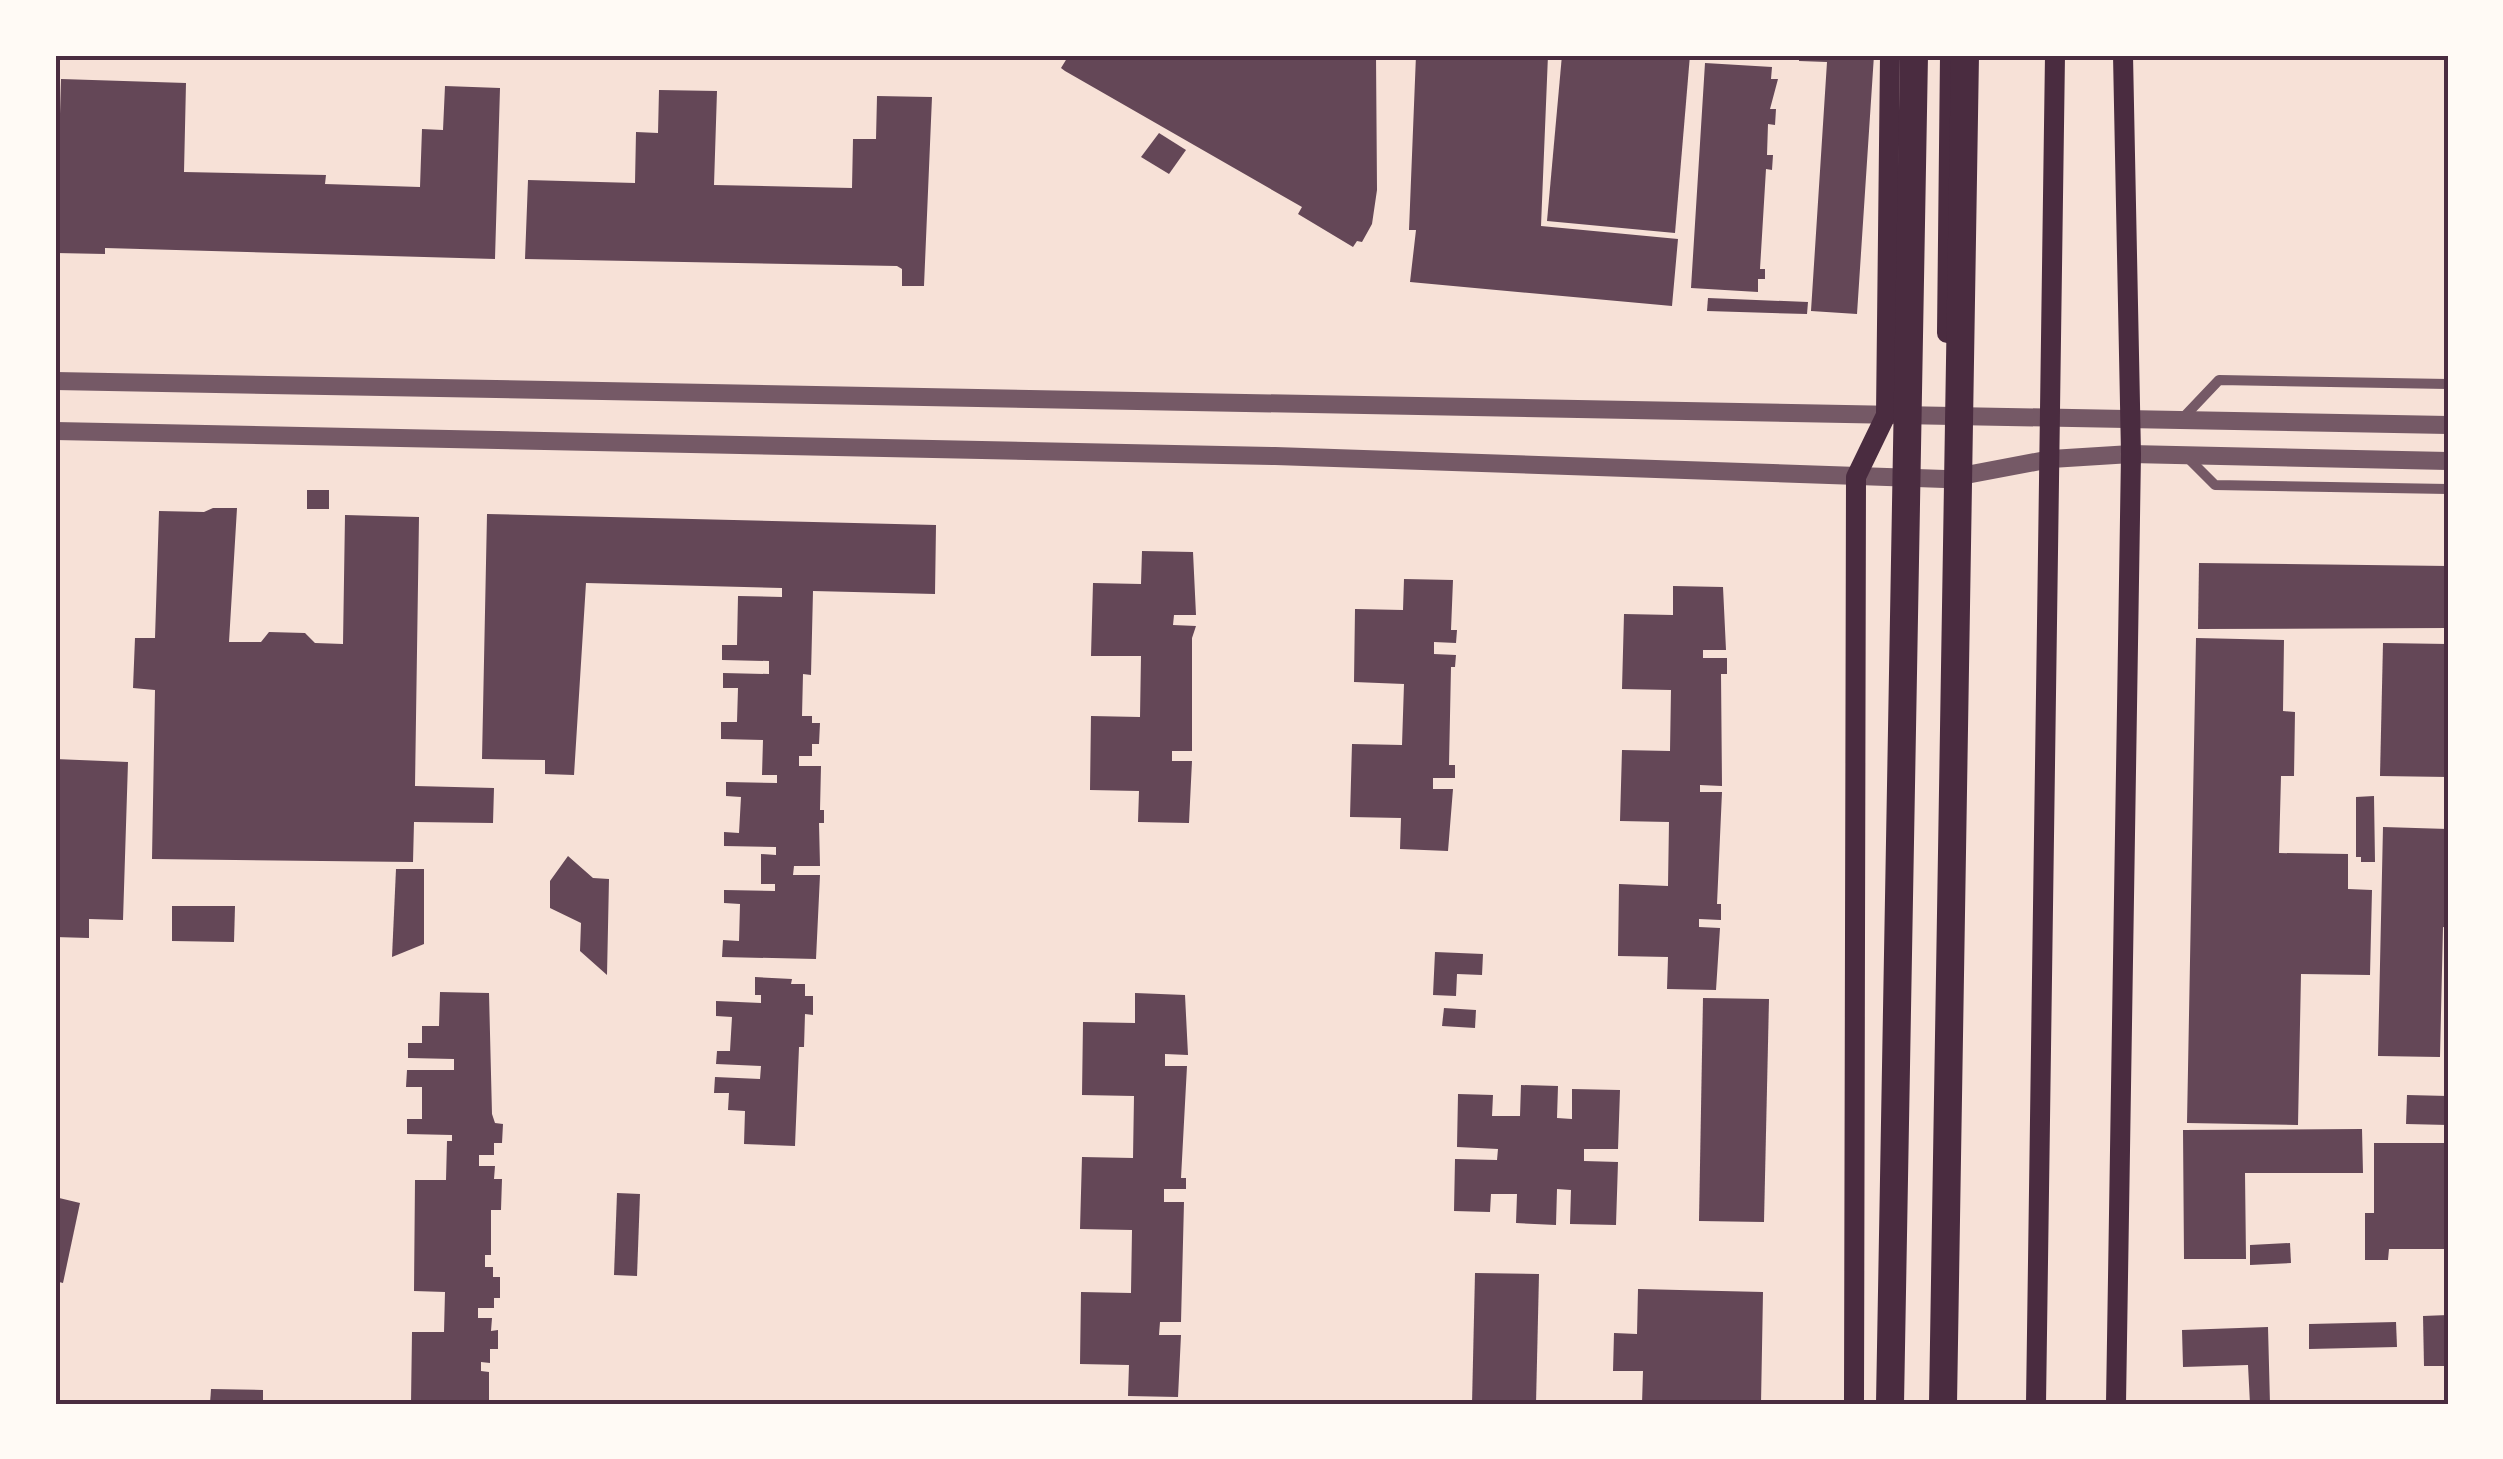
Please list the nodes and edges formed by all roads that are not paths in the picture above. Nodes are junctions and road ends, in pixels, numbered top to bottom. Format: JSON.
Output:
{"nodes":[{"id":1,"x":1890,"y":55,"type":"edge"},
{"id":2,"x":1914,"y":55,"type":"edge"},
{"id":3,"x":1950,"y":55,"type":"edge"},
{"id":4,"x":1965,"y":55,"type":"edge"},
{"id":5,"x":2055,"y":55,"type":"edge"},
{"id":6,"x":2122,"y":55,"type":"edge"},
{"id":7,"x":55,"y":380,"type":"edge"},
{"id":8,"x":2448,"y":384,"type":"edge"},
{"id":9,"x":1886,"y":416,"type":"junction"},
{"id":10,"x":2053,"y":417,"type":"junction"},
{"id":11,"x":1946,"y":418,"type":"junction"},
{"id":12,"x":2130,"y":420,"type":"junction"},
{"id":13,"x":2179,"y":422,"type":"junction"},
{"id":14,"x":2448,"y":425,"type":"edge"},
{"id":15,"x":55,"y":431,"type":"edge"},
{"id":16,"x":2132,"y":454,"type":"junction"},
{"id":17,"x":2186,"y":455,"type":"junction"},
{"id":18,"x":2052,"y":459,"type":"junction"},
{"id":19,"x":2448,"y":461,"type":"edge"},
{"id":20,"x":1856,"y":477,"type":"junction"},
{"id":21,"x":1945,"y":480,"type":"junction"},
{"id":22,"x":2448,"y":489,"type":"edge"},
{"id":23,"x":1854,"y":1404,"type":"edge"},
{"id":24,"x":1890,"y":1404,"type":"edge"},
{"id":25,"x":1944,"y":1404,"type":"edge"},
{"id":26,"x":2036,"y":1404,"type":"edge"},
{"id":27,"x":2116,"y":1404,"type":"edge"}],
"edges":[{"from":1,"to":9,"type":"main road"},
{"from":2,"to":24,"type":"highway"},
{"from":3,"to":11,"type":"main road"},
{"from":4,"to":25,"type":"highway"},
{"from":5,"to":10,"type":"main road"},
{"from":6,"to":12,"type":"main road"},
{"from":7,"to":9,"type":"street"},
{"from":8,"to":13,"type":"street"},
{"from":9,"to":11,"type":"street"},
{"from":9,"to":20,"type":"main road"},
{"from":10,"to":11,"type":"street"},
{"from":10,"to":12,"type":"street"},
{"from":10,"to":18,"type":"main road"},
{"from":11,"to":21,"type":"main road"},
{"from":12,"to":13,"type":"street"},
{"from":12,"to":16,"type":"main road"},
{"from":13,"to":14,"type":"street"},
{"from":15,"to":20,"type":"street"},
{"from":16,"to":17,"type":"street"},
{"from":16,"to":18,"type":"street"},
{"from":16,"to":27,"type":"main road"},
{"from":17,"to":19,"type":"street"},
{"from":17,"to":22,"type":"street"},
{"from":18,"to":21,"type":"street"},
{"from":18,"to":26,"type":"main road"},
{"from":20,"to":21,"type":"street"},
{"from":20,"to":23,"type":"main road"},
{"from":21,"to":25,"type":"main road"}]}
